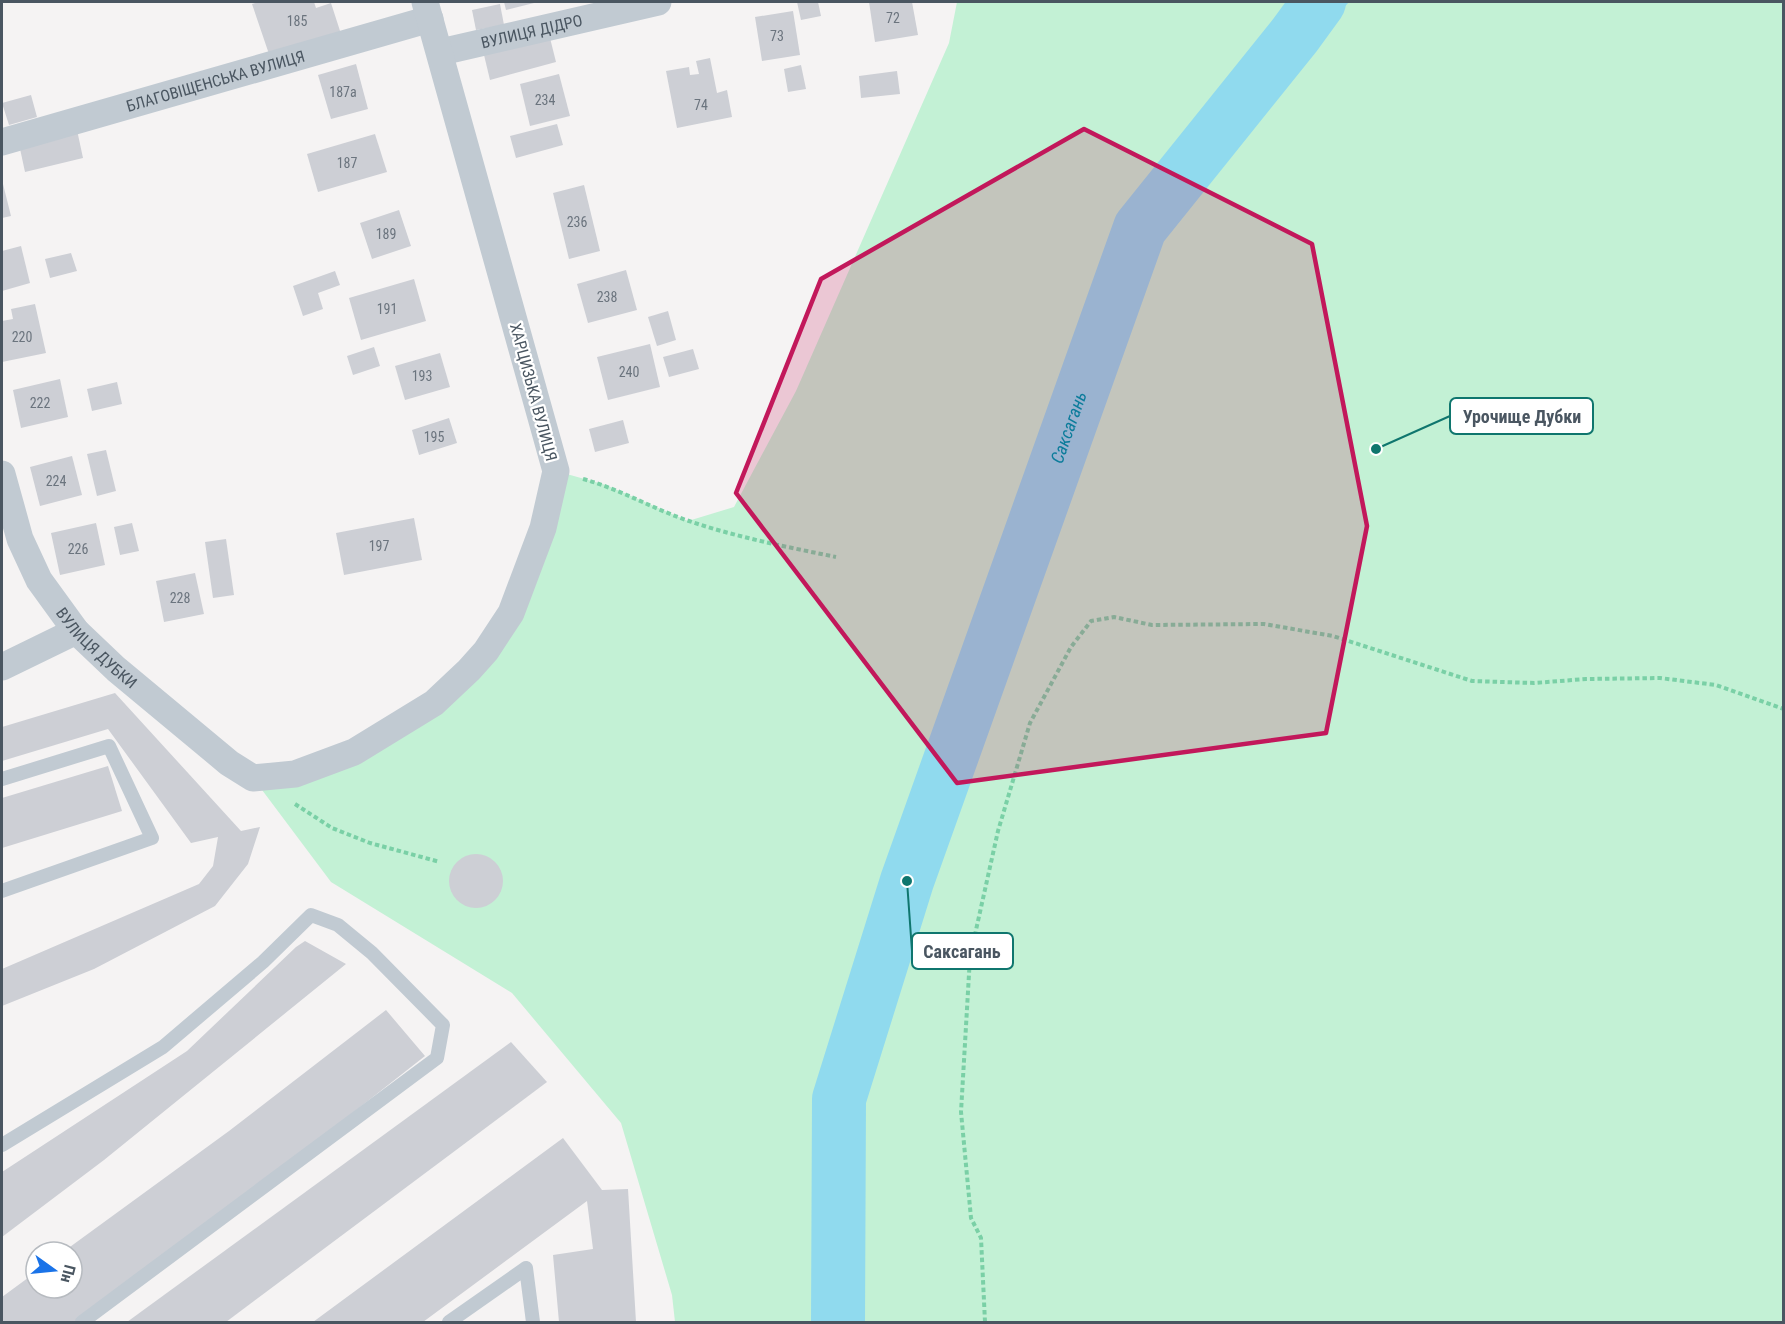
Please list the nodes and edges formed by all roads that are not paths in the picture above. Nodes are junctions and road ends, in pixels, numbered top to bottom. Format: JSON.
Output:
{"nodes":[{"id":1,"x":658,"y":2,"type":"edge"},
{"id":2,"x":428,"y":10,"type":"edge"},
{"id":3,"x":441,"y":52,"type":"junction"},
{"id":4,"x":2,"y":142,"type":"edge"},
{"id":5,"x":2,"y":474,"type":"edge"},
{"id":6,"x":76,"y":631,"type":"junction"},
{"id":7,"x":2,"y":667,"type":"edge"},
{"id":8,"x":253,"y":778,"type":"joint"},
{"id":9,"x":2,"y":779,"type":"edge"},
{"id":10,"x":2,"y":891,"type":"edge"},
{"id":11,"x":2,"y":1145,"type":"edge"},
{"id":12,"x":82,"y":1323,"type":"edge"},
{"id":13,"x":449,"y":1323,"type":"edge"},
{"id":14,"x":533,"y":1323,"type":"edge"}],
"edges":[{"from":1,"to":3,"type":"street","name":"ВУЛИЦЯ ДІДРО"},
{"from":2,"to":3,"type":"street","name":"ХАРЦИЗЬКА ВУЛИЦЯ"},
{"from":2,"to":4,"type":"street","name":"БЛАГОВІЩЕНСЬКА ВУЛИЦЯ"},
{"from":3,"to":8,"type":"street","name":"ХАРЦИЗЬКА ВУЛИЦЯ"},
{"from":5,"to":6,"type":"street","name":"ВУЛИЦЯ ДУБКИ"},
{"from":6,"to":7,"type":"street"},
{"from":6,"to":8,"type":"street","name":"ВУЛИЦЯ ДУБКИ"},
{"from":9,"to":10,"type":"lane"},
{"from":11,"to":12,"type":"lane"},
{"from":13,"to":14,"type":"lane"}]}
